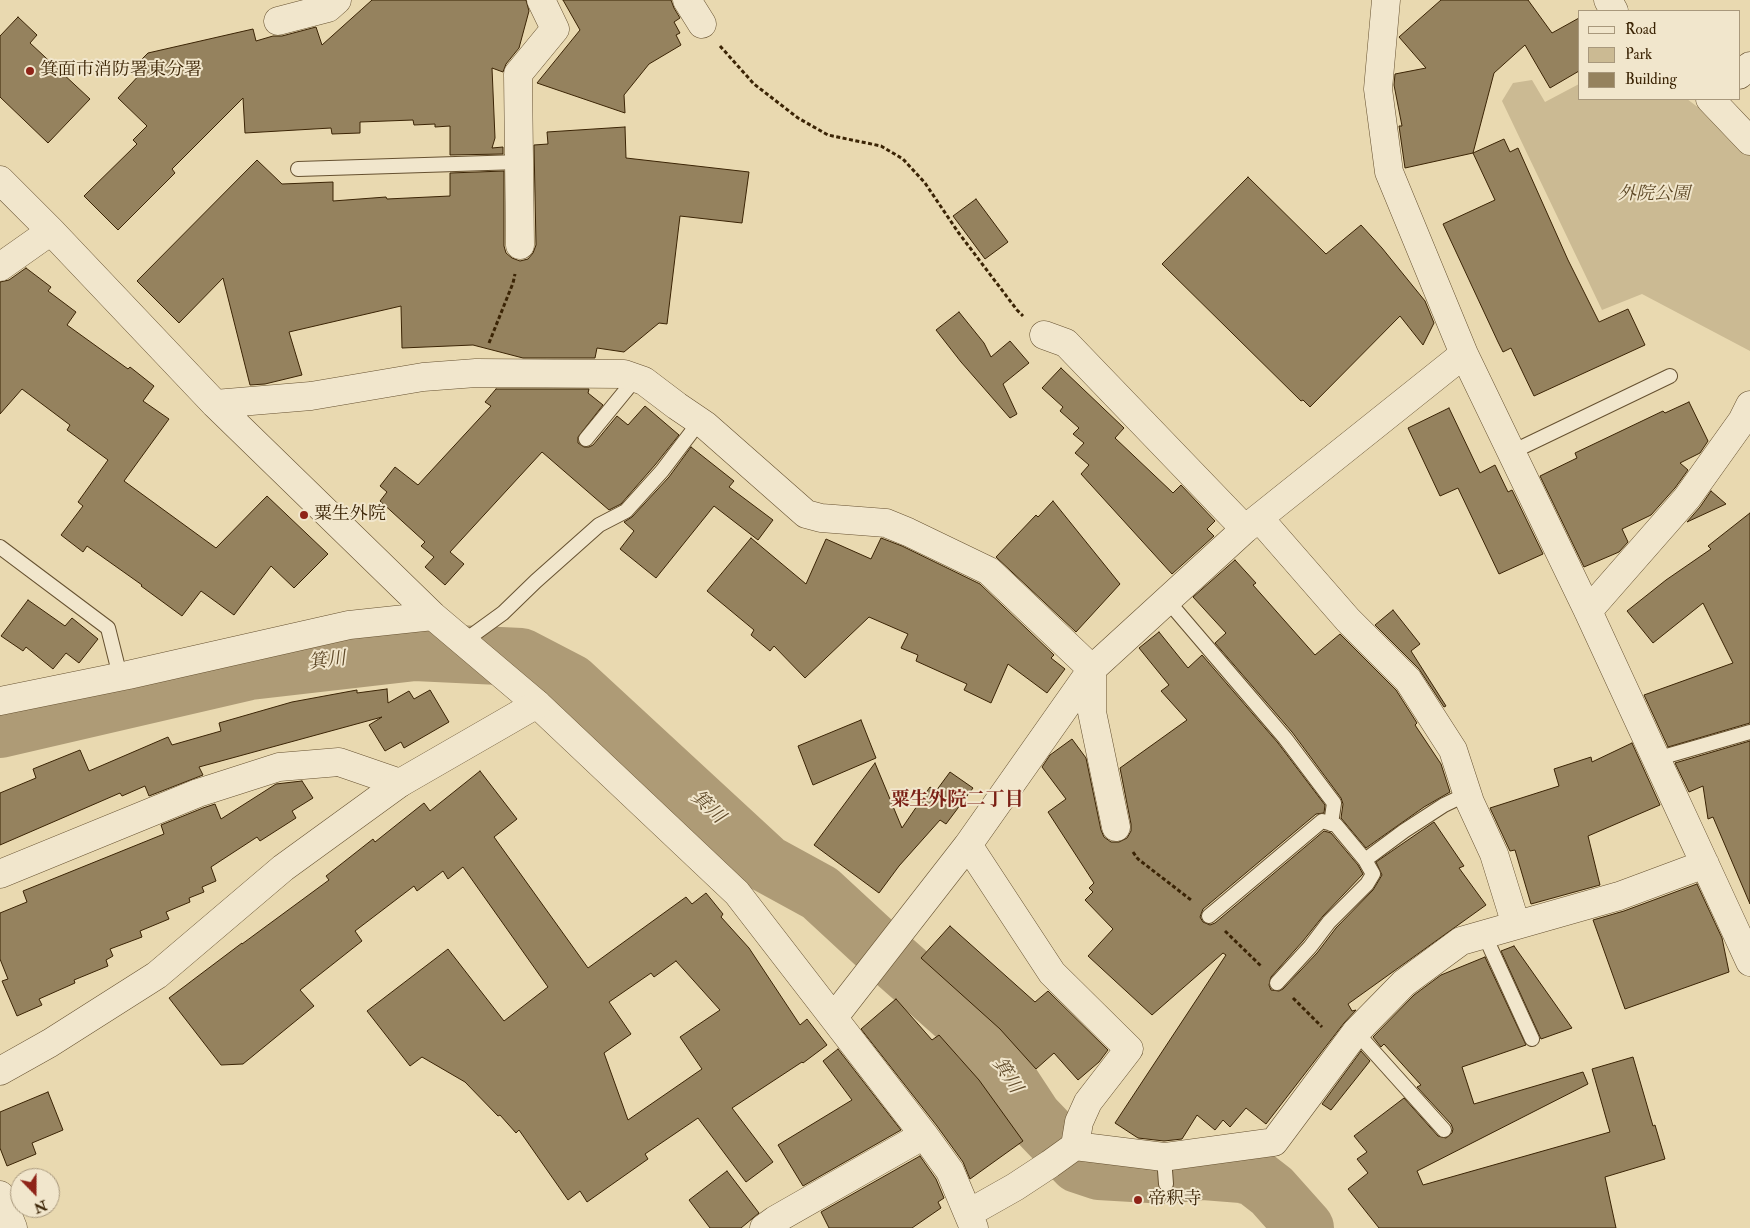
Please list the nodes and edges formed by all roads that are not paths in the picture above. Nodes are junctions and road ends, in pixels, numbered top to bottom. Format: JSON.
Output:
{"nodes":[{"id":1,"x":337,"y":0,"type":"edge"},
{"id":2,"x":541,"y":0,"type":"edge"},
{"id":3,"x":687,"y":0,"type":"edge"},
{"id":4,"x":1386,"y":0,"type":"edge"},
{"id":5,"x":278,"y":20,"type":"dead end"},
{"id":6,"x":702,"y":24,"type":"road end"},
{"id":7,"x":1750,"y":66,"type":"edge"},
{"id":8,"x":1740,"y":74,"type":"edge"},
{"id":9,"x":1711,"y":100,"type":"edge"},
{"id":10,"x":1750,"y":141,"type":"edge"},
{"id":11,"x":519,"y":162,"type":"junction"},
{"id":12,"x":298,"y":169,"type":"dead end"},
{"id":13,"x":0,"y":180,"type":"edge"},
{"id":14,"x":51,"y":232,"type":"junction"},
{"id":15,"x":520,"y":245,"type":"road end"},
{"id":16,"x":0,"y":267,"type":"edge"},
{"id":17,"x":1044,"y":335,"type":"road end"},
{"id":18,"x":1464,"y":354,"type":"junction"},
{"id":19,"x":1670,"y":376,"type":"dead end"},
{"id":20,"x":636,"y":378,"type":"junction"},
{"id":21,"x":214,"y":404,"type":"junction"},
{"id":22,"x":1750,"y":406,"type":"edge"},
{"id":23,"x":700,"y":421,"type":"junction"},
{"id":24,"x":586,"y":439,"type":"dead end"},
{"id":25,"x":1512,"y":452,"type":"junction"},
{"id":26,"x":1252,"y":523,"type":"junction"},
{"id":27,"x":0,"y":547,"type":"edge"},
{"id":28,"x":1167,"y":600,"type":"junction"},
{"id":29,"x":1588,"y":611,"type":"junction"},
{"id":30,"x":433,"y":616,"type":"junction"},
{"id":31,"x":466,"y":645,"type":"junction"},
{"id":32,"x":1092,"y":670,"type":"junction"},
{"id":33,"x":120,"y":676,"type":"junction"},
{"id":34,"x":0,"y":701,"type":"edge"},
{"id":35,"x":537,"y":704,"type":"junction"},
{"id":36,"x":1750,"y":732,"type":"edge"},
{"id":37,"x":1656,"y":759,"type":"junction"},
{"id":38,"x":400,"y":783,"type":"junction"},
{"id":39,"x":1467,"y":794,"type":"junction"},
{"id":40,"x":1331,"y":824,"type":"junction"},
{"id":41,"x":1116,"y":827,"type":"road end"},
{"id":42,"x":968,"y":845,"type":"junction"},
{"id":43,"x":1365,"y":860,"type":"junction"},
{"id":44,"x":1705,"y":864,"type":"junction"},
{"id":45,"x":0,"y":874,"type":"edge"},
{"id":46,"x":1210,"y":916,"type":"road end"},
{"id":47,"x":1516,"y":925,"type":"junction"},
{"id":48,"x":1484,"y":934,"type":"junction"},
{"id":49,"x":1750,"y":962,"type":"edge"},
{"id":50,"x":1277,"y":983,"type":"road end"},
{"id":51,"x":834,"y":1017,"type":"junction"},
{"id":52,"x":1350,"y":1040,"type":"junction"},
{"id":53,"x":1532,"y":1040,"type":"dead end"},
{"id":54,"x":0,"y":1072,"type":"edge"},
{"id":55,"x":1444,"y":1130,"type":"dead end"},
{"id":56,"x":924,"y":1135,"type":"junction"},
{"id":57,"x":1074,"y":1147,"type":"junction"},
{"id":58,"x":1164,"y":1157,"type":"junction"},
{"id":59,"x":1166,"y":1184,"type":"dead end"},
{"id":60,"x":0,"y":1195,"type":"edge"},
{"id":61,"x":971,"y":1220,"type":"edge"},
{"id":62,"x":14,"y":1228,"type":"edge"},
{"id":63,"x":764,"y":1228,"type":"edge"}],
"edges":[{"from":1,"to":5,"type":"street"},
{"from":2,"to":11,"type":"street"},
{"from":3,"to":6,"type":"street"},
{"from":4,"to":18,"type":"street"},
{"from":7,"to":8,"type":"street"},
{"from":9,"to":10,"type":"street"},
{"from":11,"to":12,"type":"lane"},
{"from":11,"to":15,"type":"street"},
{"from":13,"to":14,"type":"street"},
{"from":14,"to":16,"type":"street"},
{"from":14,"to":21,"type":"street"},
{"from":17,"to":26,"type":"street"},
{"from":18,"to":25,"type":"street"},
{"from":18,"to":26,"type":"street"},
{"from":19,"to":25,"type":"lane"},
{"from":20,"to":21,"type":"street"},
{"from":20,"to":23,"type":"street"},
{"from":20,"to":24,"type":"lane"},
{"from":21,"to":30,"type":"street"},
{"from":22,"to":29,"type":"street"},
{"from":23,"to":31,"type":"lane"},
{"from":23,"to":32,"type":"street"},
{"from":25,"to":29,"type":"street"},
{"from":26,"to":28,"type":"street"},
{"from":26,"to":39,"type":"street"},
{"from":27,"to":33,"type":"lane"},
{"from":28,"to":32,"type":"street"},
{"from":28,"to":40,"type":"lane"},
{"from":29,"to":37,"type":"street"},
{"from":30,"to":31,"type":"street"},
{"from":30,"to":33,"type":"street"},
{"from":31,"to":35,"type":"street"},
{"from":32,"to":41,"type":"street"},
{"from":32,"to":42,"type":"street"},
{"from":33,"to":34,"type":"street"},
{"from":35,"to":38,"type":"street"},
{"from":35,"to":51,"type":"street"},
{"from":36,"to":37,"type":"lane"},
{"from":37,"to":44,"type":"street"},
{"from":38,"to":45,"type":"street"},
{"from":38,"to":54,"type":"street"},
{"from":39,"to":43,"type":"lane"},
{"from":39,"to":47,"type":"street"},
{"from":40,"to":43,"type":"lane"},
{"from":40,"to":46,"type":"lane"},
{"from":42,"to":51,"type":"street"},
{"from":42,"to":57,"type":"street"},
{"from":43,"to":50,"type":"lane"},
{"from":44,"to":47,"type":"street"},
{"from":44,"to":49,"type":"street"},
{"from":47,"to":48,"type":"street"},
{"from":48,"to":52,"type":"street"},
{"from":48,"to":53,"type":"lane"},
{"from":51,"to":56,"type":"street"},
{"from":52,"to":55,"type":"lane"},
{"from":52,"to":58,"type":"street"},
{"from":56,"to":61,"type":"street"},
{"from":56,"to":63,"type":"street"},
{"from":57,"to":58,"type":"street"},
{"from":57,"to":61,"type":"street"},
{"from":58,"to":59,"type":"lane"},
{"from":60,"to":62,"type":"street"}]}
